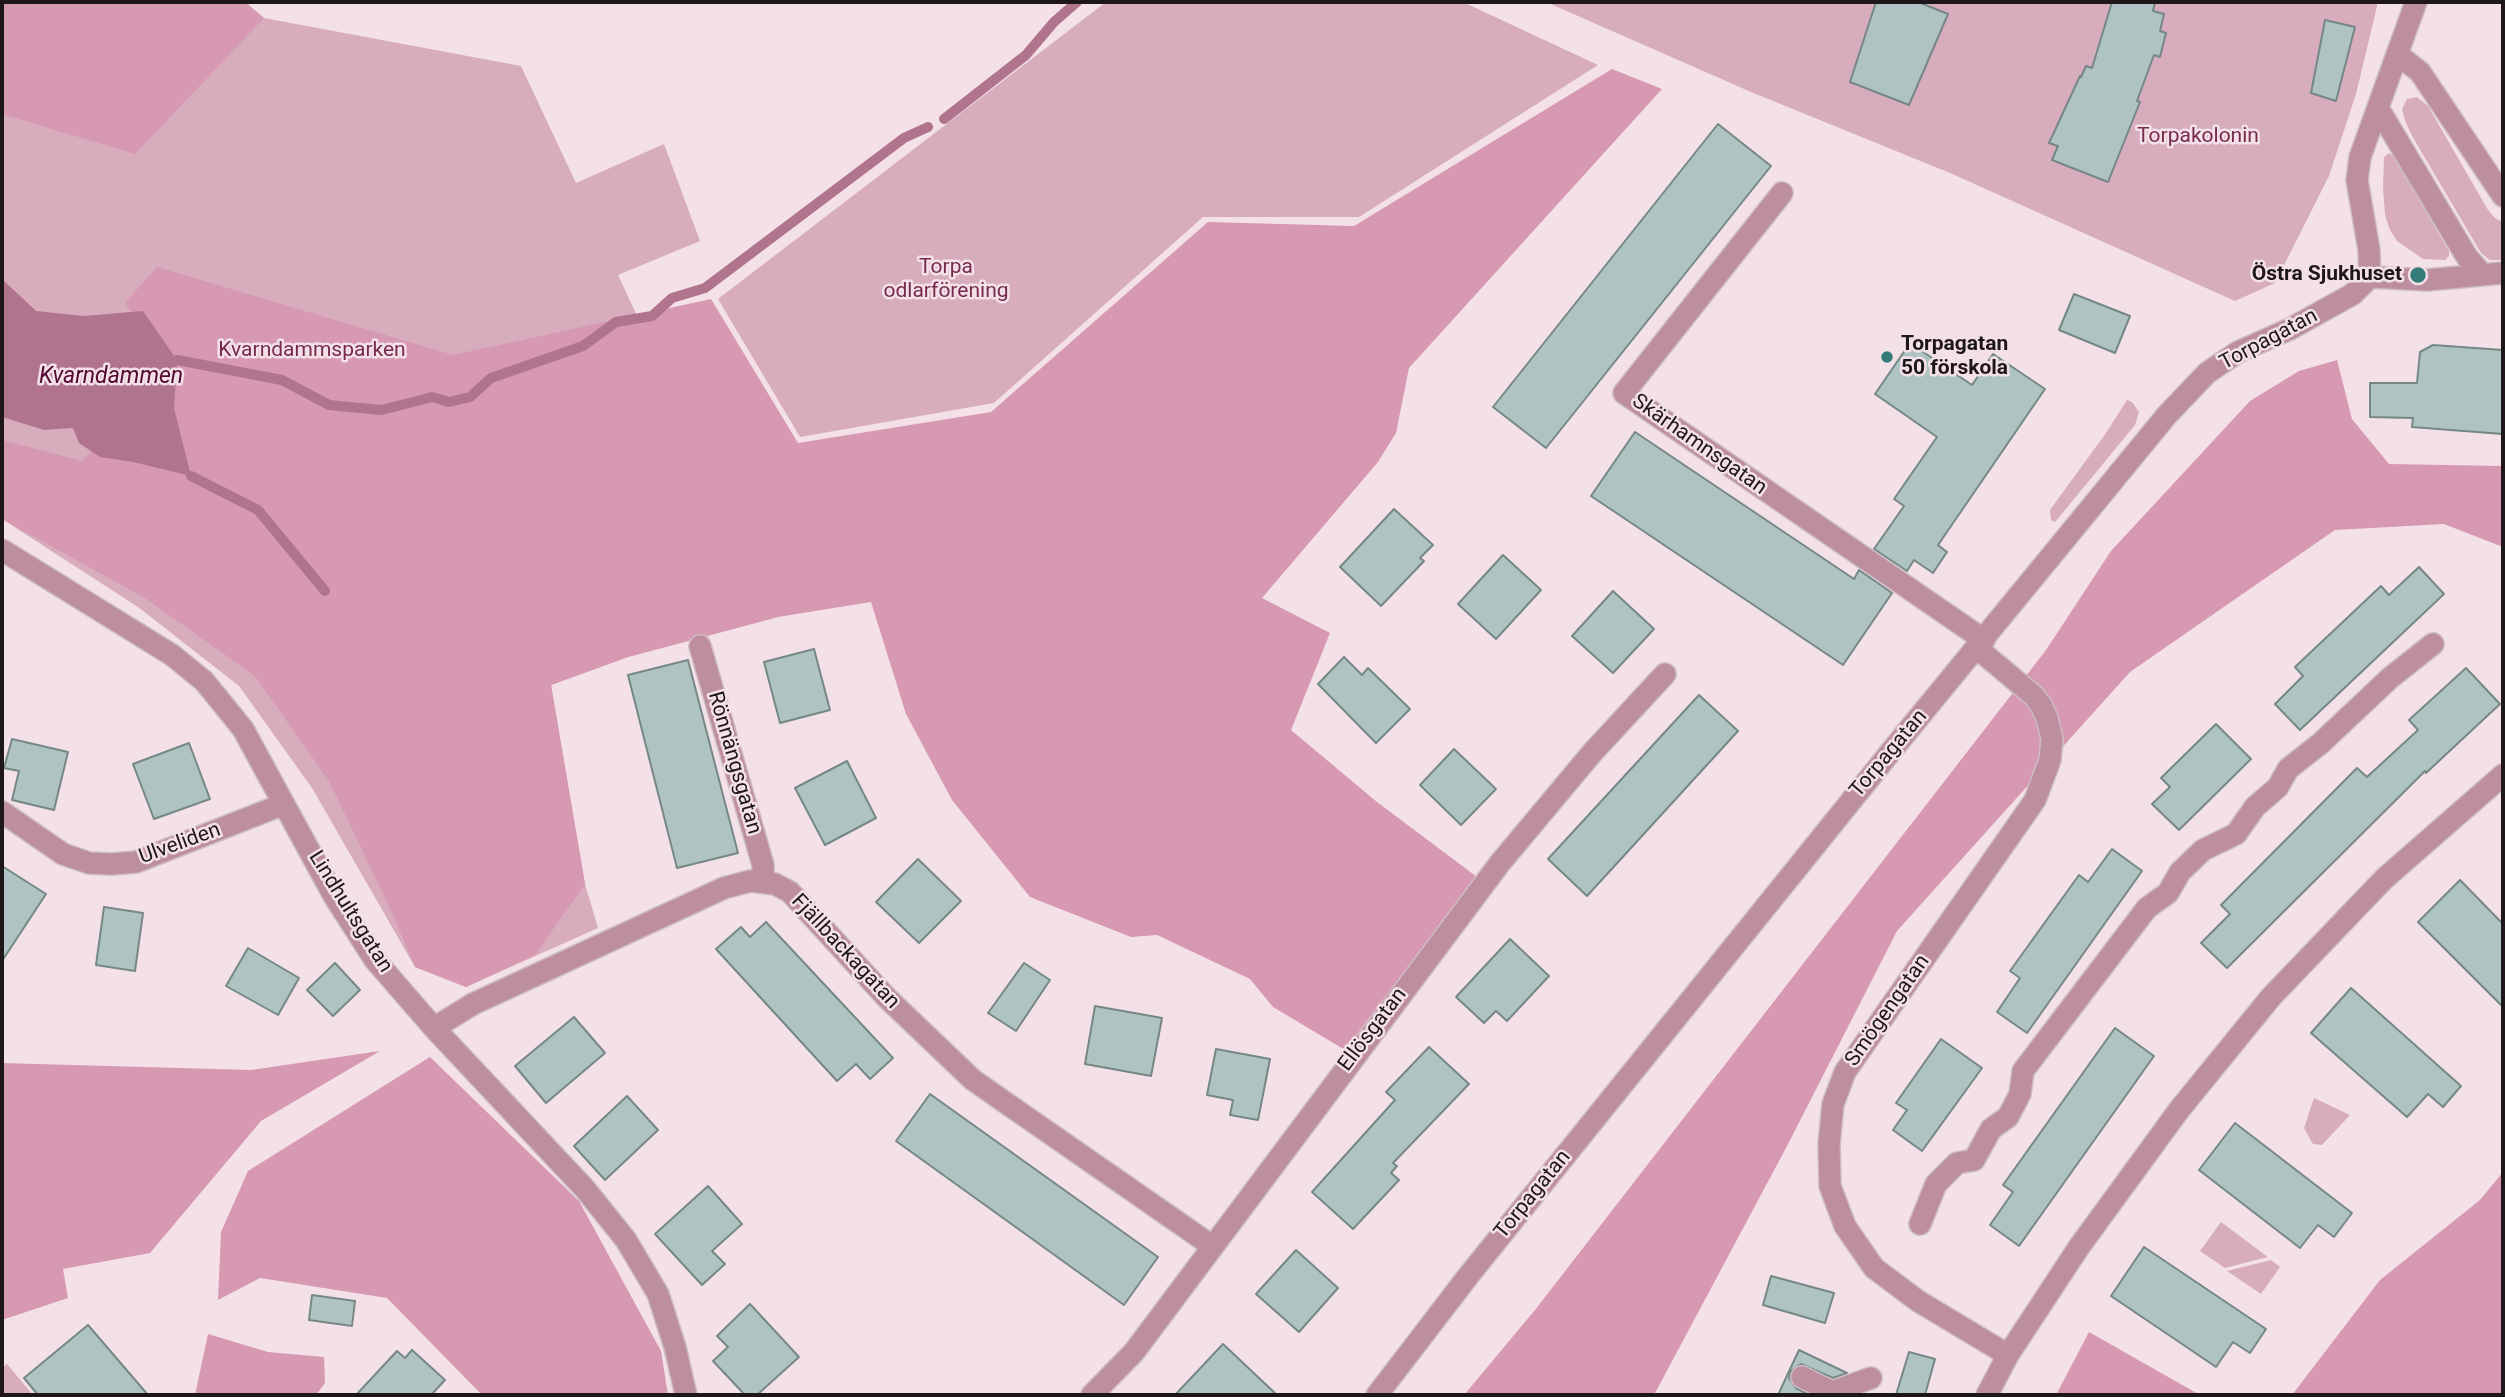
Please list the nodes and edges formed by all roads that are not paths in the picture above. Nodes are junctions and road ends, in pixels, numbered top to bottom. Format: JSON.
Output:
{"nodes":[{"id":1,"x":2416,"y":2,"type":"edge"},
{"id":2,"x":2397,"y":54,"type":"junction"},
{"id":3,"x":2378,"y":108,"type":"junction"},
{"id":4,"x":1782,"y":194,"type":"dead end"},
{"id":5,"x":2503,"y":196,"type":"edge"},
{"id":6,"x":2503,"y":273,"type":"edge"},
{"id":7,"x":2482,"y":274,"type":"junction"},
{"id":8,"x":2370,"y":277,"type":"junction"},
{"id":9,"x":2,"y":550,"type":"edge"},
{"id":10,"x":2434,"y":643,"type":"dead end"},
{"id":11,"x":1980,"y":644,"type":"junction"},
{"id":12,"x":700,"y":646,"type":"dead end"},
{"id":13,"x":1665,"y":674,"type":"dead end"},
{"id":14,"x":2503,"y":775,"type":"edge"},
{"id":15,"x":284,"y":804,"type":"junction"},
{"id":16,"x":2,"y":813,"type":"edge"},
{"id":17,"x":763,"y":881,"type":"junction"},
{"id":18,"x":434,"y":1028,"type":"junction"},
{"id":19,"x":1920,"y":1224,"type":"dead end"},
{"id":20,"x":1212,"y":1246,"type":"junction"},
{"id":21,"x":2008,"y":1354,"type":"junction"},
{"id":22,"x":1802,"y":1377,"type":"dead end"},
{"id":23,"x":1871,"y":1378,"type":"dead end"},
{"id":24,"x":686,"y":1395,"type":"edge"},
{"id":25,"x":1092,"y":1395,"type":"edge"},
{"id":26,"x":1377,"y":1395,"type":"edge"},
{"id":27,"x":1987,"y":1395,"type":"edge"}],
"edges":[{"from":1,"to":2,"type":"street"},
{"from":2,"to":3,"type":"street"},
{"from":2,"to":5,"type":"street"},
{"from":3,"to":7,"type":"street"},
{"from":3,"to":8,"type":"street"},
{"from":4,"to":11,"type":"street","name":"Skärhamnsgatan"},
{"from":6,"to":7,"type":"street"},
{"from":7,"to":8,"type":"street"},
{"from":8,"to":11,"type":"street","name":"Torpagatan"},
{"from":9,"to":15,"type":"street","name":"Lindhultsgatan"},
{"from":10,"to":19,"type":"street"},
{"from":11,"to":21,"type":"street","name":"Smögengatan"},
{"from":11,"to":26,"type":"street","name":"Torpagatan"},
{"from":12,"to":17,"type":"street","name":"Rönnängsgatan"},
{"from":13,"to":20,"type":"street","name":"Ellösgatan"},
{"from":14,"to":21,"type":"street"},
{"from":15,"to":16,"type":"street","name":"Ulveliden"},
{"from":15,"to":18,"type":"street","name":"Lindhultsgatan"},
{"from":17,"to":18,"type":"street"},
{"from":17,"to":20,"type":"street","name":"Fjällbackagatan"},
{"from":18,"to":24,"type":"street","name":"Lindhultsgatan"},
{"from":20,"to":25,"type":"street","name":"Ellösgatan"},
{"from":21,"to":27,"type":"street"},
{"from":22,"to":23,"type":"street"}]}
